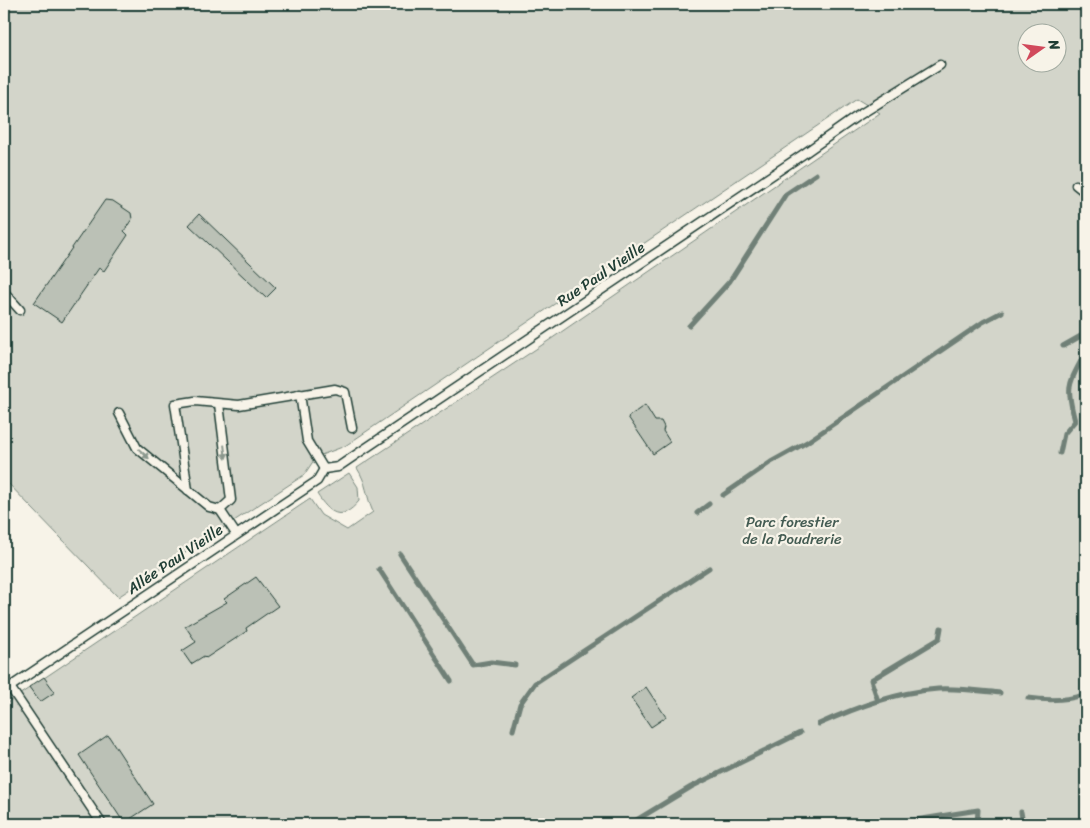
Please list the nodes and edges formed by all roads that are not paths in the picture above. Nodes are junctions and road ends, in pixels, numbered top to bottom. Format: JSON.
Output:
{"nodes":[{"id":1,"x":940,"y":65,"type":"dead end"},
{"id":2,"x":1076,"y":185,"type":"dead end"},
{"id":3,"x":1086,"y":192,"type":"edge"},
{"id":4,"x":4,"y":292,"type":"edge"},
{"id":5,"x":20,"y":310,"type":"dead end"},
{"id":6,"x":300,"y":394,"type":"junction"},
{"id":7,"x":219,"y":404,"type":"junction"},
{"id":8,"x":119,"y":413,"type":"dead end"},
{"id":9,"x":352,"y":428,"type":"dead end"},
{"id":10,"x":360,"y":452,"type":"joint"},
{"id":11,"x":324,"y":469,"type":"junction"},
{"id":12,"x":188,"y":490,"type":"junction"},
{"id":13,"x":220,"y":510,"type":"junction"},
{"id":14,"x":236,"y":534,"type":"junction"},
{"id":15,"x":7,"y":689,"type":"edge"},
{"id":16,"x":102,"y":824,"type":"edge"}],
"edges":[{"from":1,"to":10,"type":"lane","name":"Rue Paul Vieille"},
{"from":2,"to":3,"type":"lane"},
{"from":4,"to":5,"type":"lane"},
{"from":6,"to":7,"type":"lane"},
{"from":6,"to":9,"type":"lane"},
{"from":6,"to":11,"type":"lane"},
{"from":7,"to":12,"type":"lane"},
{"from":7,"to":13,"type":"lane","one_way":true},
{"from":8,"to":12,"type":"lane","one_way":true},
{"from":10,"to":11,"type":"lane","name":"Allée Paul Vieille"},
{"from":11,"to":14,"type":"lane","name":"Allée Paul Vieille"},
{"from":12,"to":13,"type":"lane"},
{"from":13,"to":14,"type":"lane"},
{"from":14,"to":15,"type":"lane","name":"Allée Paul Vieille"},
{"from":15,"to":16,"type":"lane"}]}
